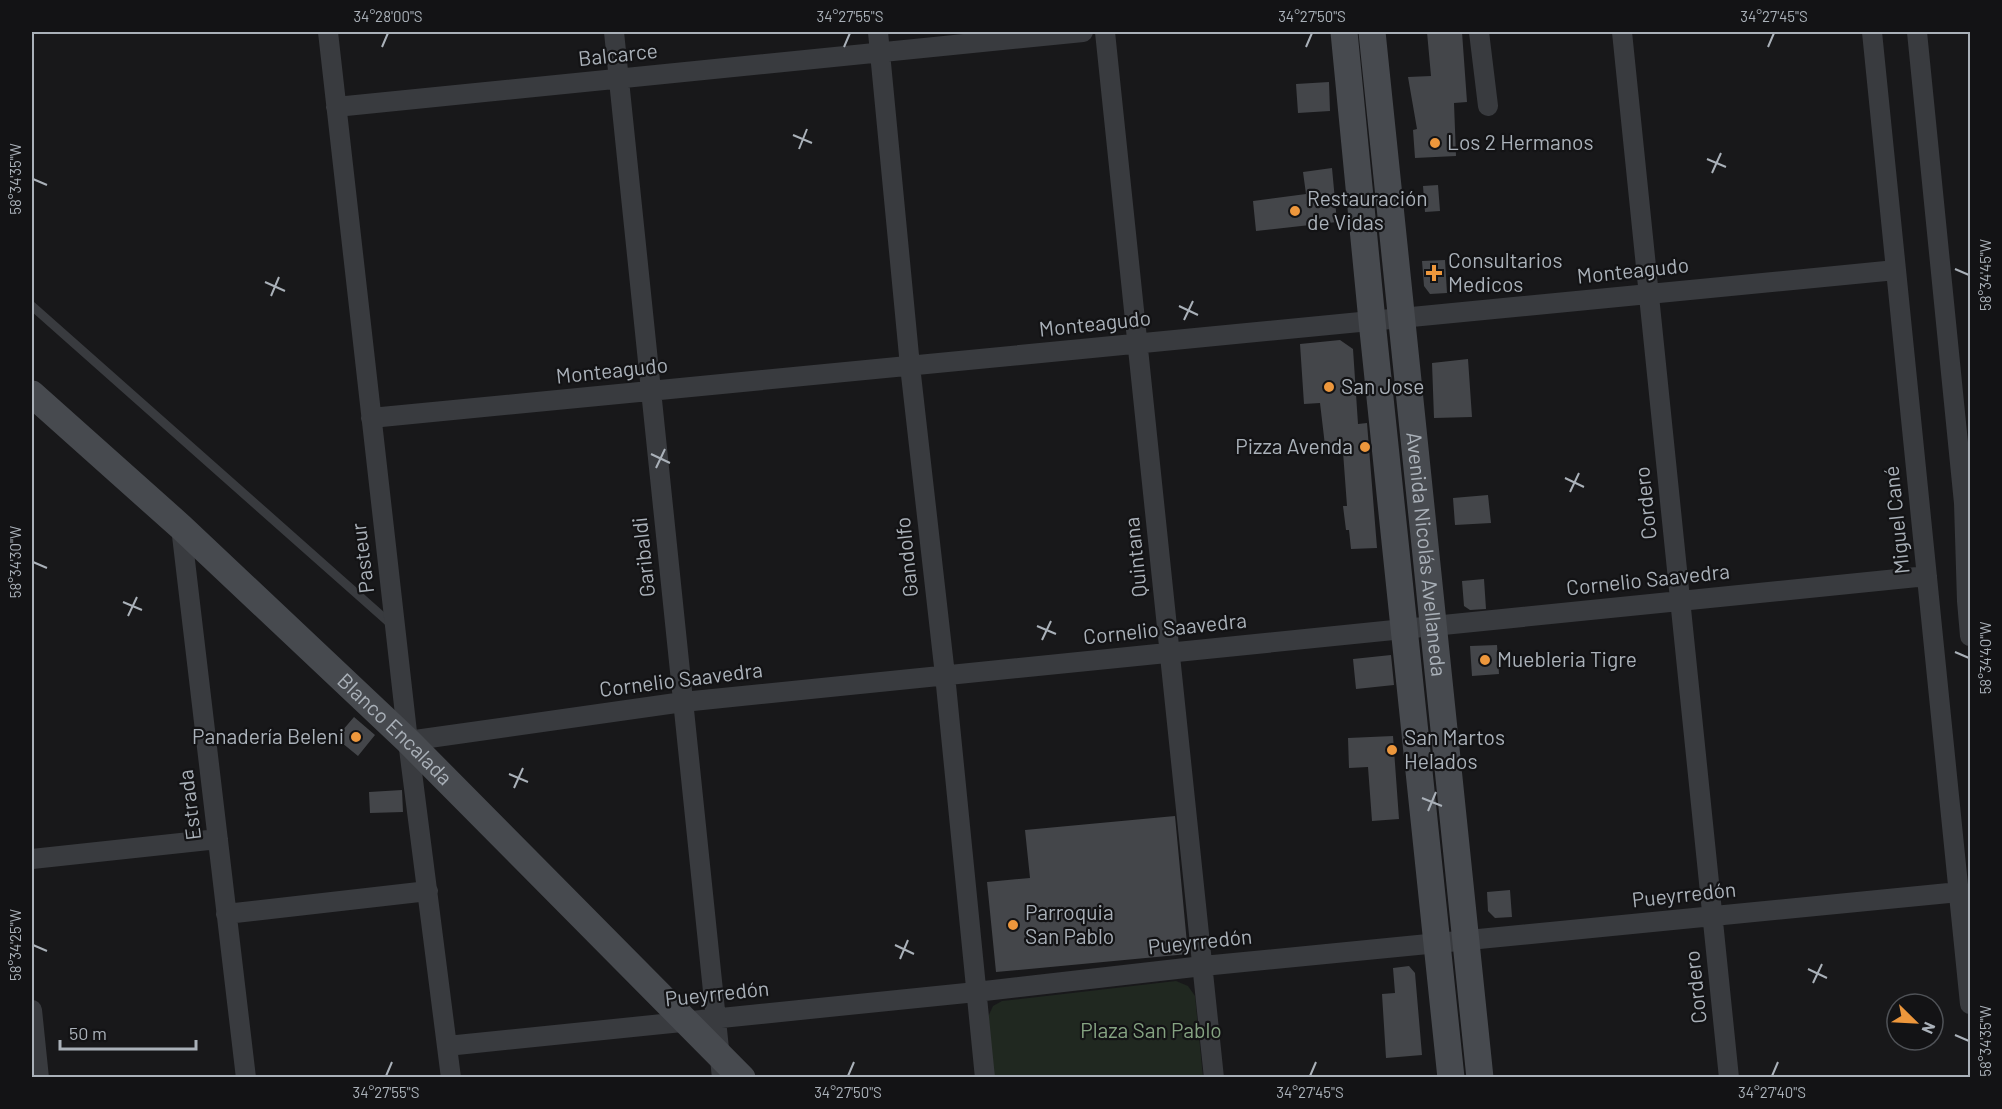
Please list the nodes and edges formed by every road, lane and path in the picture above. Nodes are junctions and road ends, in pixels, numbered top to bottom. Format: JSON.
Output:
{"nodes":[{"id":1,"x":328,"y":32,"type":"edge"},
{"id":2,"x":614,"y":32,"type":"edge"},
{"id":3,"x":878,"y":32,"type":"edge"},
{"id":4,"x":1083,"y":32,"type":"edge"},
{"id":5,"x":1105,"y":32,"type":"edge"},
{"id":6,"x":1344,"y":32,"type":"edge"},
{"id":7,"x":1372,"y":32,"type":"edge"},
{"id":8,"x":1479,"y":32,"type":"edge"},
{"id":9,"x":1622,"y":32,"type":"edge"},
{"id":10,"x":1872,"y":32,"type":"edge"},
{"id":11,"x":1917,"y":32,"type":"edge"},
{"id":12,"x":880,"y":52,"type":"junction"},
{"id":13,"x":619,"y":79,"type":"junction"},
{"id":14,"x":1488,"y":106,"type":"dead end"},
{"id":15,"x":336,"y":107,"type":"junction"},
{"id":16,"x":1896,"y":270,"type":"junction"},
{"id":17,"x":1649,"y":294,"type":"junction"},
{"id":18,"x":32,"y":306,"type":"edge"},
{"id":19,"x":1401,"y":318,"type":"junction"},
{"id":20,"x":1372,"y":321,"type":"junction"},
{"id":21,"x":1138,"y":344,"type":"junction"},
{"id":22,"x":910,"y":366,"type":"junction"},
{"id":23,"x":651,"y":391,"type":"junction"},
{"id":24,"x":32,"y":394,"type":"edge"},
{"id":25,"x":371,"y":418,"type":"junction"},
{"id":26,"x":181,"y":527,"type":"junction"},
{"id":27,"x":1927,"y":576,"type":"junction"},
{"id":28,"x":1680,"y":601,"type":"junction"},
{"id":29,"x":1969,"y":601,"type":"edge"},
{"id":30,"x":1433,"y":626,"type":"junction"},
{"id":31,"x":396,"y":629,"type":"junction"},
{"id":32,"x":1405,"y":629,"type":"junction"},
{"id":33,"x":1971,"y":636,"type":"edge"},
{"id":34,"x":1170,"y":652,"type":"junction"},
{"id":35,"x":945,"y":675,"type":"junction"},
{"id":36,"x":683,"y":702,"type":"junction"},
{"id":37,"x":408,"y":741,"type":"junction"},
{"id":38,"x":218,"y":839,"type":"junction"},
{"id":39,"x":32,"y":859,"type":"edge"},
{"id":40,"x":428,"y":891,"type":"junction"},
{"id":41,"x":1959,"y":892,"type":"junction"},
{"id":42,"x":226,"y":914,"type":"junction"},
{"id":43,"x":1713,"y":916,"type":"junction"},
{"id":44,"x":1466,"y":940,"type":"junction"},
{"id":45,"x":1436,"y":943,"type":"junction"},
{"id":46,"x":1203,"y":966,"type":"junction"},
{"id":47,"x":976,"y":992,"type":"junction"},
{"id":48,"x":1971,"y":1004,"type":"edge"},
{"id":49,"x":32,"y":1010,"type":"edge"},
{"id":50,"x":716,"y":1018,"type":"junction"},
{"id":51,"x":687,"y":1021,"type":"junction"},
{"id":52,"x":447,"y":1046,"type":"junction"},
{"id":53,"x":721,"y":1066,"type":"edge"},
{"id":54,"x":39,"y":1077,"type":"edge"},
{"id":55,"x":246,"y":1077,"type":"edge"},
{"id":56,"x":451,"y":1077,"type":"edge"},
{"id":57,"x":742,"y":1077,"type":"edge"},
{"id":58,"x":985,"y":1077,"type":"edge"},
{"id":59,"x":1214,"y":1077,"type":"edge"},
{"id":60,"x":1451,"y":1077,"type":"edge"},
{"id":61,"x":1480,"y":1077,"type":"edge"},
{"id":62,"x":1729,"y":1077,"type":"edge"}],
"edges":[{"from":1,"to":15,"type":"street","name":"Pasteur"},
{"from":2,"to":13,"type":"street","name":"Garibaldi"},
{"from":3,"to":12,"type":"street","name":"Gandolfo"},
{"from":4,"to":12,"type":"street","name":"Balcarce"},
{"from":5,"to":21,"type":"street","name":"Quintana"},
{"from":6,"to":20,"type":"main road","name":"Avenida Nicolás Avellaneda"},
{"from":7,"to":19,"type":"main road","name":"Avenida Nicolás Avellaneda"},
{"from":8,"to":14,"type":"street"},
{"from":9,"to":17,"type":"street","name":"Cordero"},
{"from":10,"to":16,"type":"street","name":"Miguel Cané"},
{"from":11,"to":29,"type":"street"},
{"from":12,"to":13,"type":"street","name":"Balcarce"},
{"from":12,"to":22,"type":"street","name":"Gandolfo"},
{"from":13,"to":15,"type":"street","name":"Balcarce"},
{"from":13,"to":23,"type":"street","name":"Garibaldi"},
{"from":15,"to":25,"type":"street","name":"Pasteur"},
{"from":16,"to":17,"type":"street","name":"Monteagudo"},
{"from":16,"to":27,"type":"street","name":"Miguel Cané"},
{"from":17,"to":19,"type":"street","name":"Monteagudo"},
{"from":17,"to":28,"type":"street","name":"Cordero"},
{"from":18,"to":31,"type":"lane"},
{"from":19,"to":20,"type":"street","name":"Monteagudo"},
{"from":19,"to":30,"type":"main road","name":"Avenida Nicolás Avellaneda"},
{"from":20,"to":21,"type":"street","name":"Monteagudo"},
{"from":20,"to":32,"type":"main road","name":"Avenida Nicolás Avellaneda"},
{"from":21,"to":22,"type":"street","name":"Monteagudo"},
{"from":21,"to":34,"type":"street","name":"Quintana"},
{"from":22,"to":23,"type":"street","name":"Monteagudo"},
{"from":22,"to":35,"type":"street","name":"Gandolfo"},
{"from":23,"to":25,"type":"street","name":"Monteagudo"},
{"from":23,"to":36,"type":"street","name":"Garibaldi"},
{"from":24,"to":26,"type":"main road","name":"Blanco Encalada"},
{"from":25,"to":31,"type":"street","name":"Pasteur"},
{"from":26,"to":37,"type":"main road","name":"Blanco Encalada"},
{"from":26,"to":38,"type":"street","name":"Estrada"},
{"from":27,"to":28,"type":"street","name":"Cornelio Saavedra"},
{"from":27,"to":41,"type":"street","name":"Miguel Cané"},
{"from":28,"to":30,"type":"street","name":"Cornelio Saavedra"},
{"from":28,"to":43,"type":"street","name":"Cordero"},
{"from":29,"to":33,"type":"street"},
{"from":30,"to":32,"type":"street","name":"Cornelio Saavedra"},
{"from":30,"to":44,"type":"main road","name":"Avenida Nicolás Avellaneda"},
{"from":31,"to":37,"type":"street","name":"Pasteur"},
{"from":32,"to":34,"type":"street","name":"Cornelio Saavedra"},
{"from":32,"to":45,"type":"main road","name":"Avenida Nicolás Avellaneda"},
{"from":34,"to":35,"type":"street","name":"Cornelio Saavedra"},
{"from":34,"to":46,"type":"street","name":"Quintana"},
{"from":35,"to":36,"type":"street","name":"Cornelio Saavedra"},
{"from":35,"to":47,"type":"street","name":"Gandolfo"},
{"from":36,"to":37,"type":"street","name":"Cornelio Saavedra"},
{"from":36,"to":50,"type":"street","name":"Garibaldi"},
{"from":37,"to":40,"type":"street","name":"Pasteur"},
{"from":37,"to":51,"type":"main road","name":"Blanco Encalada"},
{"from":38,"to":39,"type":"street"},
{"from":38,"to":42,"type":"street","name":"Estrada"},
{"from":40,"to":42,"type":"street"},
{"from":40,"to":52,"type":"street","name":"Pasteur"},
{"from":41,"to":43,"type":"street","name":"Pueyrredón"},
{"from":41,"to":48,"type":"street","name":"Miguel Cané"},
{"from":42,"to":55,"type":"street","name":"Estrada"},
{"from":43,"to":44,"type":"street","name":"Pueyrredón"},
{"from":43,"to":62,"type":"street","name":"Cordero"},
{"from":44,"to":45,"type":"street","name":"Pueyrredón"},
{"from":44,"to":61,"type":"main road","name":"Avenida Nicolás Avellaneda"},
{"from":45,"to":46,"type":"street","name":"Pueyrredón"},
{"from":45,"to":60,"type":"main road","name":"Avenida Nicolás Avellaneda"},
{"from":46,"to":47,"type":"street","name":"Pueyrredón"},
{"from":46,"to":59,"type":"street","name":"Quintana"},
{"from":47,"to":50,"type":"street","name":"Pueyrredón"},
{"from":47,"to":58,"type":"street","name":"Gandolfo"},
{"from":49,"to":54,"type":"street"},
{"from":50,"to":51,"type":"street","name":"Pueyrredón"},
{"from":50,"to":53,"type":"street","name":"Garibaldi"},
{"from":51,"to":52,"type":"street","name":"Pueyrredón"},
{"from":51,"to":53,"type":"main road","name":"Blanco Encalada"},
{"from":52,"to":56,"type":"street","name":"Pasteur"},
{"from":53,"to":57,"type":"main road","name":"Blanco Encalada"}]}
